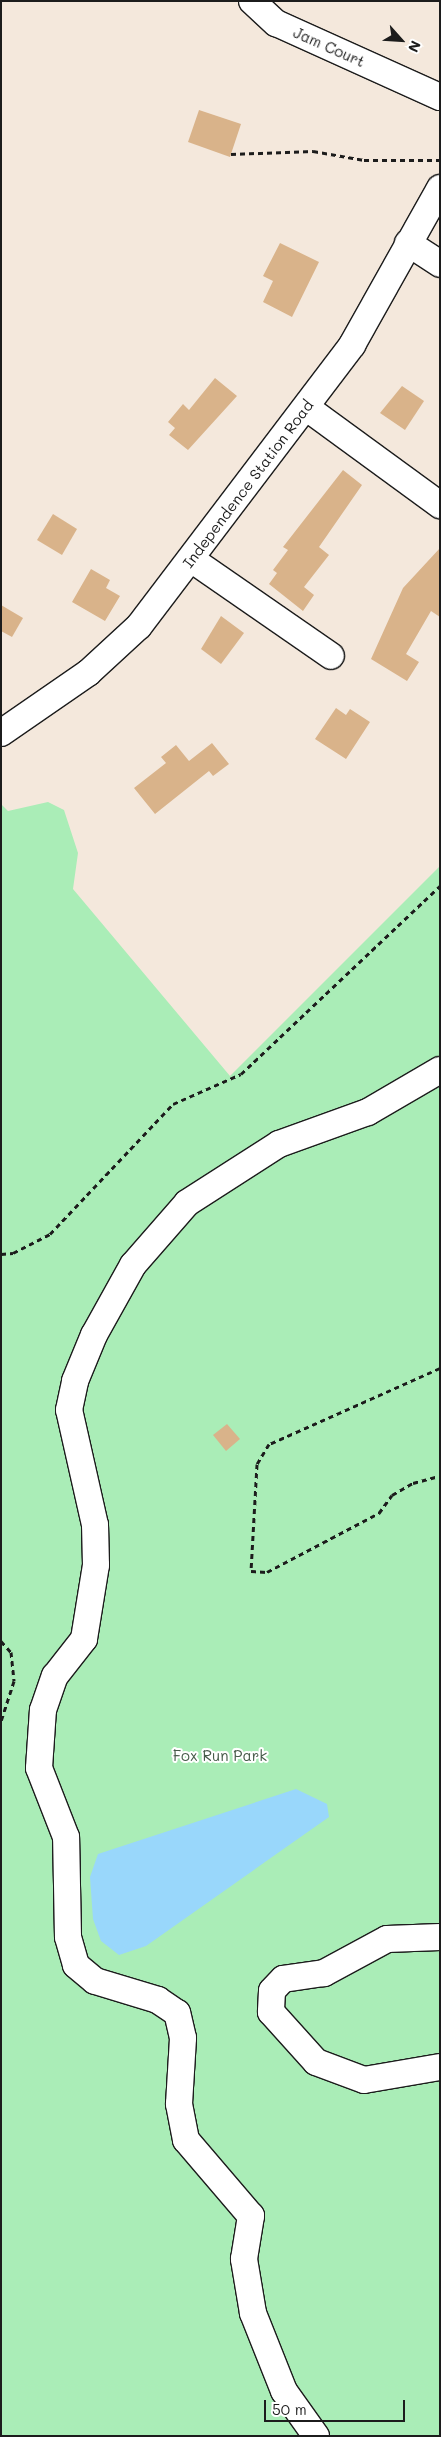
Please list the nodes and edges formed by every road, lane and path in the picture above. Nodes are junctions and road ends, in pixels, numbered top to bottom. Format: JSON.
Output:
{"nodes":[{"id":1,"x":252,"y":1,"type":"edge"},
{"id":2,"x":440,"y":97,"type":"edge"},
{"id":3,"x":231,"y":154,"type":"dead end"},
{"id":4,"x":440,"y":160,"type":"edge"},
{"id":5,"x":440,"y":188,"type":"edge"},
{"id":6,"x":408,"y":243,"type":"junction"},
{"id":7,"x":440,"y":264,"type":"edge"},
{"id":8,"x":307,"y":408,"type":"junction"},
{"id":9,"x":440,"y":505,"type":"edge"},
{"id":10,"x":191,"y":559,"type":"junction"},
{"id":11,"x":330,"y":656,"type":"dead end"},
{"id":12,"x":1,"y":733,"type":"edge"},
{"id":13,"x":440,"y":886,"type":"edge"},
{"id":14,"x":440,"y":1070,"type":"edge"},
{"id":15,"x":1,"y":1254,"type":"edge"},
{"id":16,"x":440,"y":1368,"type":"edge"},
{"id":17,"x":440,"y":1476,"type":"edge"},
{"id":18,"x":1,"y":1641,"type":"edge"},
{"id":19,"x":1,"y":1721,"type":"edge"},
{"id":20,"x":440,"y":1937,"type":"edge"},
{"id":21,"x":440,"y":2067,"type":"edge"},
{"id":22,"x":316,"y":2436,"type":"edge"}],
"edges":[{"from":1,"to":2,"type":"street","name":"Jam Court"},
{"from":3,"to":4,"type":"path"},
{"from":5,"to":6,"type":"street","name":"Independence Station Road"},
{"from":6,"to":7,"type":"street"},
{"from":6,"to":8,"type":"street","name":"Independence Station Road"},
{"from":8,"to":9,"type":"street"},
{"from":8,"to":10,"type":"street","name":"Independence Station Road"},
{"from":10,"to":11,"type":"street"},
{"from":10,"to":12,"type":"street","name":"Independence Station Road"},
{"from":13,"to":15,"type":"path"},
{"from":14,"to":22,"type":"street"},
{"from":16,"to":17,"type":"path"},
{"from":18,"to":19,"type":"path"},
{"from":20,"to":21,"type":"street"}]}
